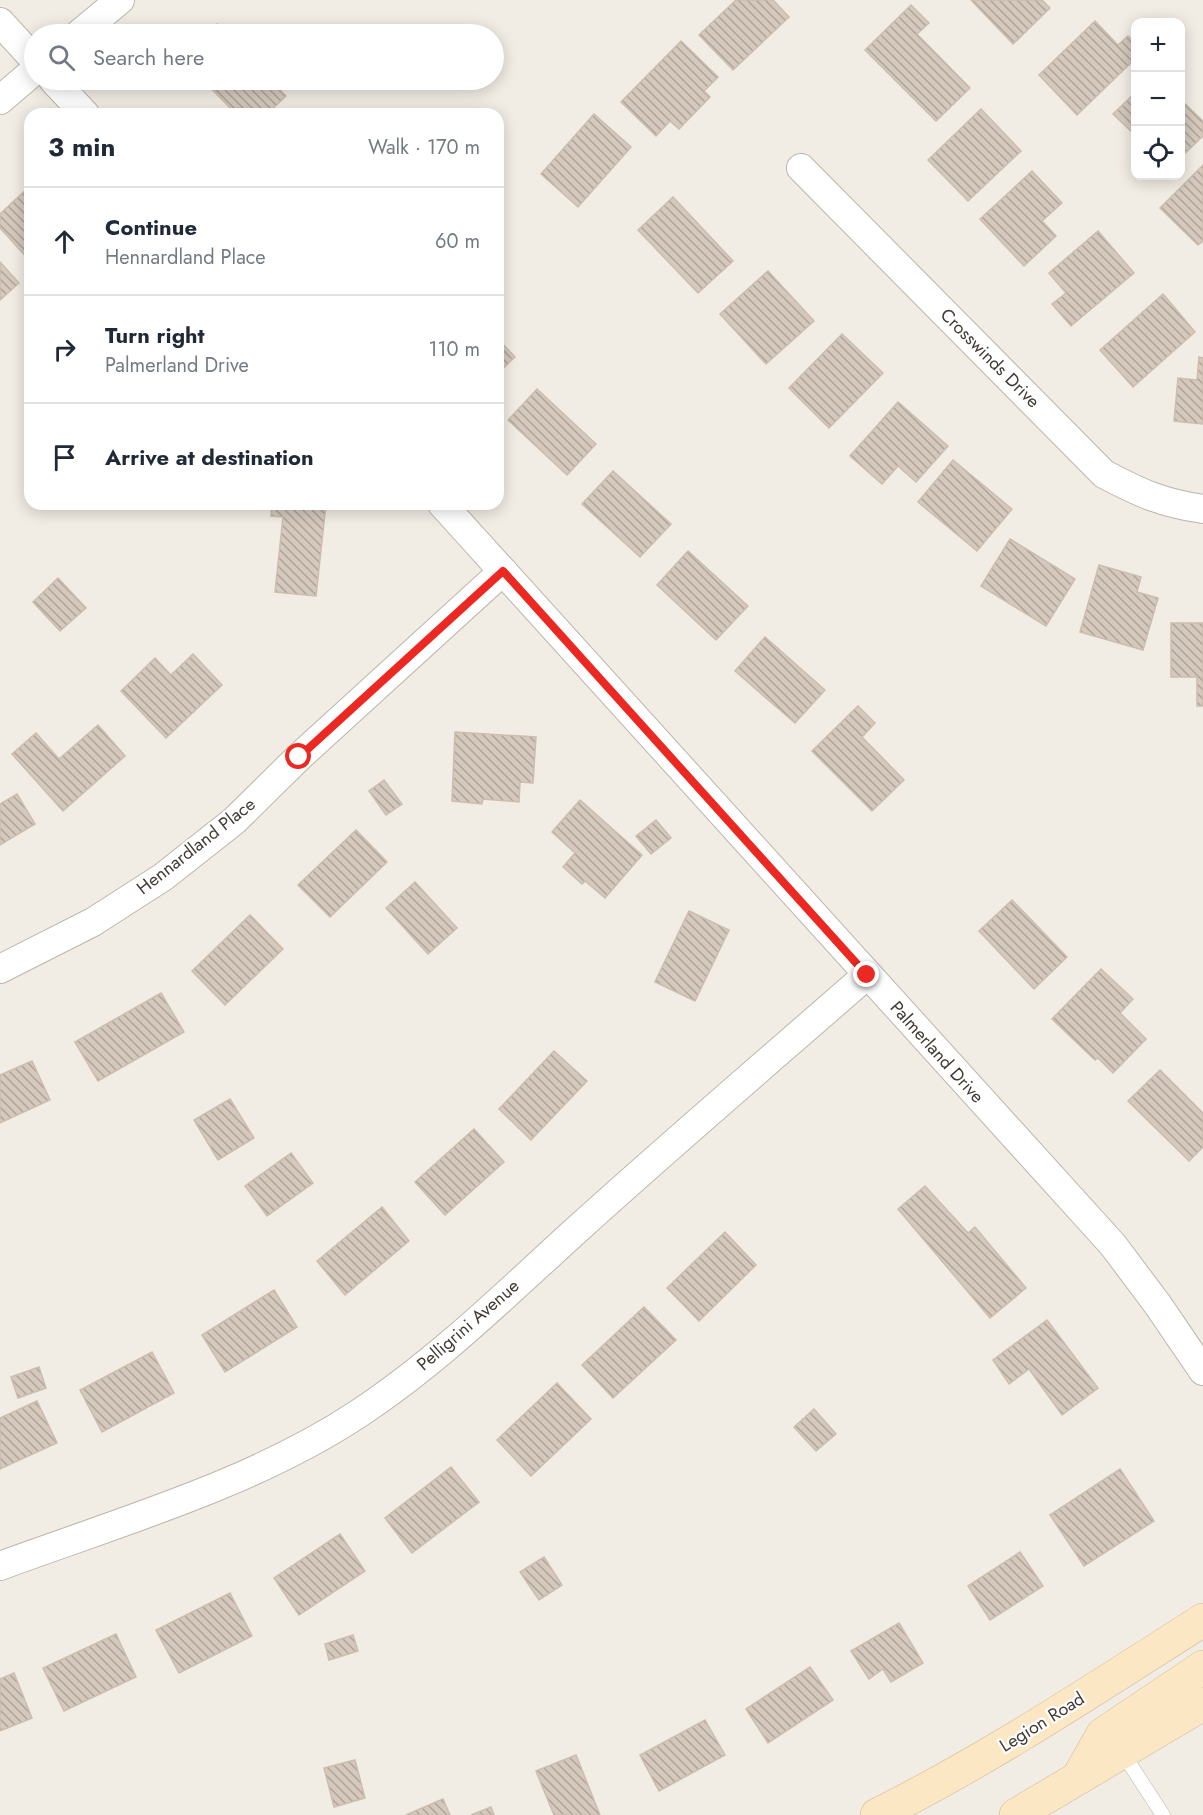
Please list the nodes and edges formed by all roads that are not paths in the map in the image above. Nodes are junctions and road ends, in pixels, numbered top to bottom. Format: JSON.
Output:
{"nodes":[{"id":1,"x":120,"y":0,"type":"edge"},
{"id":2,"x":0,"y":22,"type":"edge"},
{"id":3,"x":91,"y":24,"type":"edge"},
{"id":4,"x":24,"y":48,"type":"edge"},
{"id":5,"x":24,"y":80,"type":"edge"},
{"id":6,"x":62,"y":90,"type":"edge"},
{"id":7,"x":0,"y":100,"type":"edge"},
{"id":8,"x":79,"y":108,"type":"edge"},
{"id":9,"x":801,"y":168,"type":"dead end"},
{"id":10,"x":1203,"y":509,"type":"edge"},
{"id":11,"x":447,"y":510,"type":"edge"},
{"id":12,"x":503,"y":571,"type":"junction"},
{"id":13,"x":0,"y":969,"type":"edge"},
{"id":14,"x":867,"y":975,"type":"junction"},
{"id":15,"x":1203,"y":1371,"type":"edge"},
{"id":16,"x":0,"y":1566,"type":"edge"},
{"id":17,"x":1203,"y":1620,"type":"edge"},
{"id":18,"x":1203,"y":1667,"type":"edge"},
{"id":19,"x":1203,"y":1704,"type":"edge"},
{"id":20,"x":1122,"y":1752,"type":"junction"},
{"id":21,"x":1078,"y":1778,"type":"junction"},
{"id":22,"x":877,"y":1815,"type":"edge"},
{"id":23,"x":1016,"y":1815,"type":"edge"},
{"id":24,"x":1163,"y":1815,"type":"edge"}],
"edges":[{"from":1,"to":3,"type":"street"},
{"from":2,"to":4,"type":"street"},
{"from":5,"to":7,"type":"street"},
{"from":6,"to":8,"type":"street"},
{"from":9,"to":10,"type":"street","name":"Crosswinds Drive"},
{"from":11,"to":12,"type":"street","name":"Palmerland Drive"},
{"from":12,"to":13,"type":"street","name":"Hennardland Place"},
{"from":12,"to":14,"type":"street","name":"Palmerland Drive"},
{"from":14,"to":15,"type":"street","name":"Palmerland Drive"},
{"from":14,"to":16,"type":"street","name":"Pelligrini Avenue"},
{"from":17,"to":22,"type":"main road","name":"Legion Road"},
{"from":18,"to":21,"type":"main road"},
{"from":19,"to":20,"type":"main road"},
{"from":20,"to":21,"type":"main road"},
{"from":20,"to":24,"type":"lane"},
{"from":21,"to":23,"type":"main road"}]}
